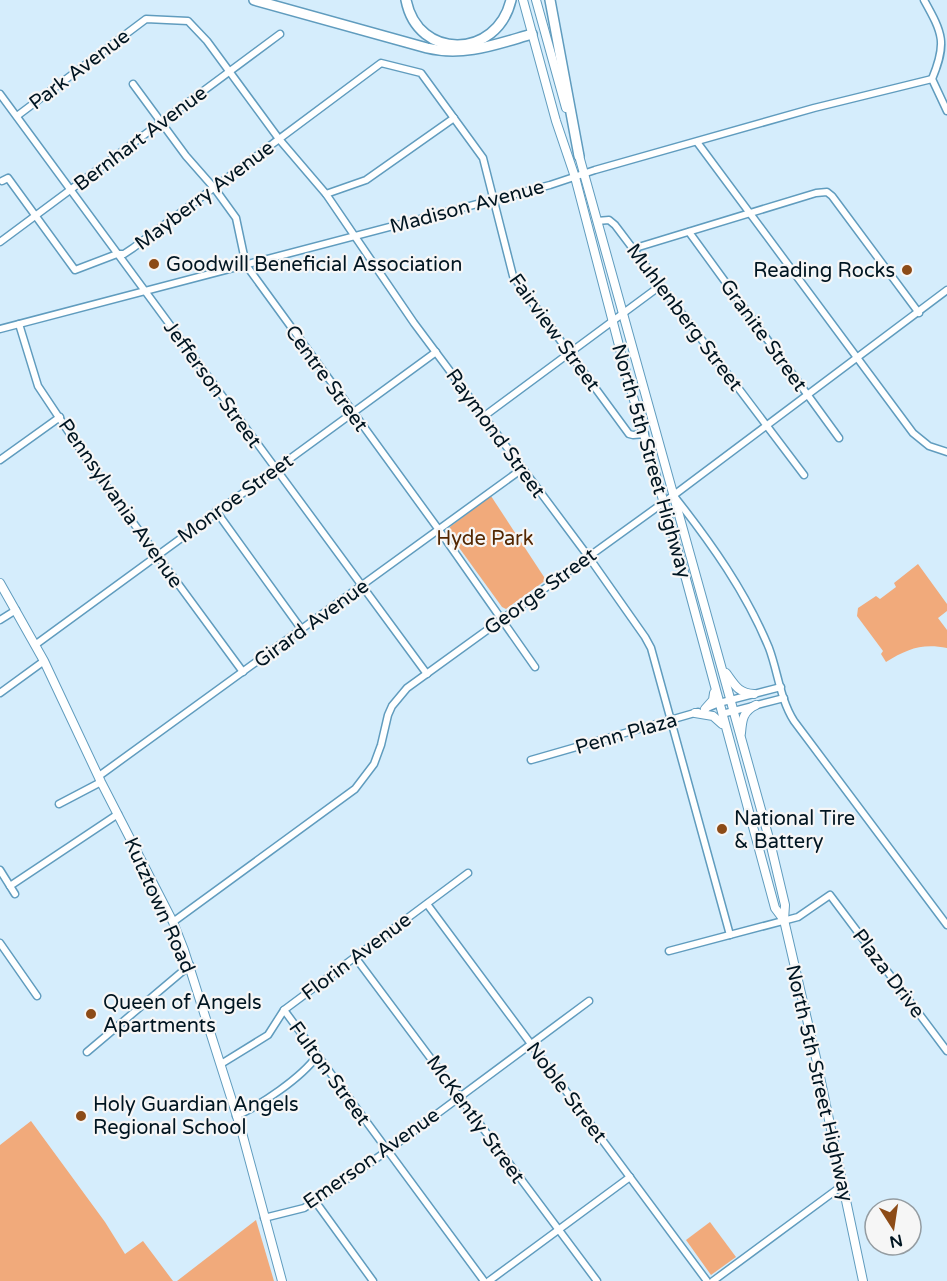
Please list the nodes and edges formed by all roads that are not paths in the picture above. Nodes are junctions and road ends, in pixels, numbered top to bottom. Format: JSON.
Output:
{"nodes":[{"id":1,"x":254,"y":0,"type":"edge"},
{"id":2,"x":406,"y":0,"type":"edge"},
{"id":3,"x":512,"y":0,"type":"edge"},
{"id":4,"x":523,"y":0,"type":"edge"},
{"id":5,"x":536,"y":0,"type":"edge"},
{"id":6,"x":550,"y":0,"type":"edge"},
{"id":7,"x":924,"y":0,"type":"edge"},
{"id":8,"x":141,"y":23,"type":"joint"},
{"id":9,"x":543,"y":25,"type":"junction"},
{"id":10,"x":280,"y":34,"type":"dead end"},
{"id":11,"x":532,"y":34,"type":"junction"},
{"id":12,"x":230,"y":72,"type":"junction"},
{"id":13,"x":366,"y":75,"type":"joint"},
{"id":14,"x":932,"y":79,"type":"junction"},
{"id":15,"x":133,"y":84,"type":"dead end"},
{"id":16,"x":0,"y":94,"type":"edge"},
{"id":17,"x":947,"y":111,"type":"edge"},
{"id":18,"x":16,"y":116,"type":"junction"},
{"id":19,"x":454,"y":118,"type":"junction"},
{"id":20,"x":160,"y":122,"type":"junction"},
{"id":21,"x":279,"y":139,"type":"junction"},
{"id":22,"x":697,"y":142,"type":"junction"},
{"id":23,"x":579,"y":156,"type":"junction"},
{"id":24,"x":584,"y":173,"type":"junction"},
{"id":25,"x":575,"y":177,"type":"junction"},
{"id":26,"x":2,"y":181,"type":"dead end"},
{"id":27,"x":71,"y":189,"type":"junction"},
{"id":28,"x":215,"y":189,"type":"junction"},
{"id":29,"x":326,"y":194,"type":"junction"},
{"id":30,"x":494,"y":198,"type":"junction"},
{"id":31,"x":751,"y":214,"type":"junction"},
{"id":32,"x":35,"y":216,"type":"junction"},
{"id":33,"x":597,"y":220,"type":"junction"},
{"id":34,"x":689,"y":232,"type":"junction"},
{"id":35,"x":355,"y":236,"type":"junction"},
{"id":36,"x":0,"y":242,"type":"edge"},
{"id":37,"x":632,"y":249,"type":"junction"},
{"id":38,"x":117,"y":254,"type":"junction"},
{"id":39,"x":246,"y":265,"type":"junction"},
{"id":40,"x":660,"y":286,"type":"junction"},
{"id":41,"x":947,"y":290,"type":"edge"},
{"id":42,"x":145,"y":291,"type":"junction"},
{"id":43,"x":919,"y":313,"type":"junction"},
{"id":44,"x":624,"y":314,"type":"junction"},
{"id":45,"x":613,"y":321,"type":"junction"},
{"id":46,"x":19,"y":324,"type":"junction"},
{"id":47,"x":0,"y":329,"type":"edge"},
{"id":48,"x":436,"y":352,"type":"junction"},
{"id":49,"x":569,"y":352,"type":"junction"},
{"id":50,"x":858,"y":358,"type":"junction"},
{"id":51,"x":809,"y":394,"type":"junction"},
{"id":52,"x":353,"y":412,"type":"junction"},
{"id":53,"x":60,"y":417,"type":"junction"},
{"id":54,"x":483,"y":417,"type":"junction"},
{"id":55,"x":767,"y":425,"type":"junction"},
{"id":56,"x":645,"y":434,"type":"junction"},
{"id":57,"x":839,"y":438,"type":"dead end"},
{"id":58,"x":947,"y":452,"type":"edge"},
{"id":59,"x":0,"y":460,"type":"edge"},
{"id":60,"x":275,"y":468,"type":"junction"},
{"id":61,"x":522,"y":469,"type":"junction"},
{"id":62,"x":804,"y":476,"type":"dead end"},
{"id":63,"x":674,"y":495,"type":"junction"},
{"id":64,"x":664,"y":502,"type":"junction"},
{"id":65,"x":216,"y":511,"type":"junction"},
{"id":66,"x":439,"y":530,"type":"junction"},
{"id":67,"x":157,"y":555,"type":"junction"},
{"id":68,"x":588,"y":556,"type":"junction"},
{"id":69,"x":0,"y":583,"type":"edge"},
{"id":70,"x":362,"y":586,"type":"junction"},
{"id":71,"x":16,"y":610,"type":"junction"},
{"id":72,"x":0,"y":620,"type":"edge"},
{"id":73,"x":501,"y":620,"type":"junction"},
{"id":74,"x":302,"y":630,"type":"junction"},
{"id":75,"x":35,"y":645,"type":"junction"},
{"id":76,"x":44,"y":661,"type":"junction"},
{"id":77,"x":535,"y":668,"type":"dead end"},
{"id":78,"x":722,"y":668,"type":"junction"},
{"id":79,"x":243,"y":672,"type":"junction"},
{"id":80,"x":427,"y":674,"type":"junction"},
{"id":81,"x":713,"y":682,"type":"junction"},
{"id":82,"x":781,"y":687,"type":"junction"},
{"id":83,"x":0,"y":693,"type":"edge"},
{"id":84,"x":754,"y":694,"type":"junction"},
{"id":85,"x":784,"y":698,"type":"junction"},
{"id":86,"x":730,"y":700,"type":"junction"},
{"id":87,"x":719,"y":703,"type":"junction"},
{"id":88,"x":756,"y":705,"type":"junction"},
{"id":89,"x":705,"y":709,"type":"junction"},
{"id":90,"x":733,"y":711,"type":"junction"},
{"id":91,"x":695,"y":713,"type":"junction"},
{"id":92,"x":722,"y":714,"type":"junction"},
{"id":93,"x":670,"y":721,"type":"junction"},
{"id":94,"x":726,"y":728,"type":"junction"},
{"id":95,"x":740,"y":737,"type":"junction"},
{"id":96,"x":531,"y":760,"type":"dead end"},
{"id":97,"x":100,"y":779,"type":"junction"},
{"id":98,"x":59,"y":804,"type":"dead end"},
{"id":99,"x":118,"y":814,"type":"junction"},
{"id":100,"x":0,"y":870,"type":"edge"},
{"id":101,"x":468,"y":873,"type":"dead end"},
{"id":102,"x":10,"y":886,"type":"junction"},
{"id":103,"x":15,"y":894,"type":"dead end"},
{"id":104,"x":427,"y":903,"type":"junction"},
{"id":105,"x":784,"y":920,"type":"junction"},
{"id":106,"x":173,"y":922,"type":"junction"},
{"id":107,"x":947,"y":926,"type":"edge"},
{"id":108,"x":730,"y":935,"type":"junction"},
{"id":109,"x":0,"y":943,"type":"edge"},
{"id":110,"x":669,"y":951,"type":"dead end"},
{"id":111,"x":355,"y":957,"type":"junction"},
{"id":112,"x":190,"y":965,"type":"junction"},
{"id":113,"x":37,"y":996,"type":"dead end"},
{"id":114,"x":589,"y":1001,"type":"dead end"},
{"id":115,"x":284,"y":1011,"type":"junction"},
{"id":116,"x":531,"y":1043,"type":"junction"},
{"id":117,"x":947,"y":1051,"type":"edge"},
{"id":118,"x":87,"y":1052,"type":"dead end"},
{"id":119,"x":317,"y":1056,"type":"junction"},
{"id":120,"x":221,"y":1064,"type":"junction"},
{"id":121,"x":460,"y":1096,"type":"junction"},
{"id":122,"x":236,"y":1116,"type":"junction"},
{"id":123,"x":387,"y":1151,"type":"junction"},
{"id":124,"x":630,"y":1177,"type":"junction"},
{"id":125,"x":843,"y":1185,"type":"junction"},
{"id":126,"x":315,"y":1201,"type":"junction"},
{"id":127,"x":264,"y":1218,"type":"junction"},
{"id":128,"x":558,"y":1230,"type":"junction"},
{"id":129,"x":282,"y":1281,"type":"edge"},
{"id":130,"x":373,"y":1281,"type":"edge"},
{"id":131,"x":484,"y":1281,"type":"edge"},
{"id":132,"x":489,"y":1281,"type":"edge"},
{"id":133,"x":597,"y":1281,"type":"edge"},
{"id":134,"x":707,"y":1281,"type":"edge"},
{"id":135,"x":713,"y":1281,"type":"edge"},
{"id":136,"x":863,"y":1281,"type":"edge"}],
"edges":[{"from":1,"to":11,"type":"highway"},
{"from":2,"to":3,"type":"highway"},
{"from":4,"to":11,"type":"main road","name":"North 5th Street Highway"},
{"from":5,"to":9,"type":"main road","name":"North 5th Street Highway"},
{"from":6,"to":23,"type":"highway"},
{"from":7,"to":14,"type":"street"},
{"from":8,"to":12,"type":"street","name":"Raymond Street"},
{"from":8,"to":18,"type":"street","name":"Park Avenue"},
{"from":9,"to":11,"type":"main road"},
{"from":9,"to":23,"type":"main road","name":"North 5th Street Highway"},
{"from":10,"to":12,"type":"street","name":"Bernhart Avenue"},
{"from":11,"to":25,"type":"main road","name":"North 5th Street Highway"},
{"from":12,"to":20,"type":"street","name":"Bernhart Avenue"},
{"from":12,"to":21,"type":"street","name":"Raymond Street"},
{"from":13,"to":19,"type":"street","name":"Fairview Street"},
{"from":13,"to":21,"type":"street","name":"Mayberry Avenue"},
{"from":14,"to":17,"type":"street"},
{"from":14,"to":22,"type":"street","name":"Madison Avenue"},
{"from":15,"to":20,"type":"street","name":"Centre Street"},
{"from":16,"to":18,"type":"street","name":"Jefferson Street"},
{"from":18,"to":27,"type":"street","name":"Jefferson Street"},
{"from":19,"to":29,"type":"street"},
{"from":19,"to":30,"type":"street","name":"Fairview Street"},
{"from":20,"to":27,"type":"street","name":"Bernhart Avenue"},
{"from":20,"to":28,"type":"street","name":"Centre Street"},
{"from":21,"to":28,"type":"street","name":"Mayberry Avenue"},
{"from":21,"to":29,"type":"street","name":"Raymond Street"},
{"from":22,"to":24,"type":"street","name":"Madison Avenue"},
{"from":22,"to":31,"type":"street"},
{"from":23,"to":24,"type":"main road","name":"North 5th Street Highway"},
{"from":24,"to":25,"type":"street","name":"Madison Avenue"},
{"from":24,"to":33,"type":"main road","name":"North 5th Street Highway"},
{"from":25,"to":30,"type":"street","name":"Madison Avenue"},
{"from":25,"to":45,"type":"main road","name":"North 5th Street Highway"},
{"from":26,"to":32,"type":"street","name":"Mayberry Avenue"},
{"from":27,"to":32,"type":"street","name":"Bernhart Avenue"},
{"from":27,"to":38,"type":"street","name":"Jefferson Street"},
{"from":28,"to":38,"type":"street","name":"Mayberry Avenue"},
{"from":28,"to":39,"type":"street","name":"Centre Street"},
{"from":29,"to":35,"type":"street","name":"Raymond Street"},
{"from":30,"to":35,"type":"street","name":"Madison Avenue"},
{"from":30,"to":49,"type":"street","name":"Fairview Street"},
{"from":31,"to":34,"type":"street"},
{"from":31,"to":43,"type":"street"},
{"from":31,"to":50,"type":"street"},
{"from":32,"to":36,"type":"street","name":"Bernhart Avenue"},
{"from":32,"to":38,"type":"street","name":"Mayberry Avenue"},
{"from":33,"to":37,"type":"street","name":"Muhlenberg Street"},
{"from":33,"to":44,"type":"main road","name":"North 5th Street Highway"},
{"from":34,"to":37,"type":"street"},
{"from":34,"to":51,"type":"street","name":"Granite Street"},
{"from":35,"to":39,"type":"street","name":"Madison Avenue"},
{"from":35,"to":48,"type":"street","name":"Raymond Street"},
{"from":37,"to":40,"type":"street","name":"Muhlenberg Street"},
{"from":38,"to":42,"type":"street","name":"Jefferson Street"},
{"from":39,"to":42,"type":"street","name":"Madison Avenue"},
{"from":39,"to":52,"type":"street","name":"Centre Street"},
{"from":40,"to":44,"type":"street"},
{"from":40,"to":55,"type":"street","name":"Muhlenberg Street"},
{"from":41,"to":43,"type":"street","name":"George Street"},
{"from":42,"to":46,"type":"street","name":"Madison Avenue"},
{"from":42,"to":60,"type":"street","name":"Jefferson Street"},
{"from":43,"to":50,"type":"street","name":"George Street"},
{"from":44,"to":45,"type":"street"},
{"from":44,"to":63,"type":"main road","name":"North 5th Street Highway"},
{"from":45,"to":49,"type":"street"},
{"from":45,"to":56,"type":"main road","name":"North 5th Street Highway"},
{"from":46,"to":47,"type":"street","name":"Madison Avenue"},
{"from":46,"to":53,"type":"street","name":"Pennsylvania Avenue"},
{"from":48,"to":52,"type":"street","name":"Monroe Street"},
{"from":48,"to":54,"type":"street","name":"Raymond Street"},
{"from":49,"to":54,"type":"street"},
{"from":49,"to":56,"type":"street","name":"Fairview Street"},
{"from":50,"to":51,"type":"street","name":"George Street"},
{"from":50,"to":58,"type":"street"},
{"from":51,"to":55,"type":"street","name":"George Street"},
{"from":51,"to":57,"type":"street","name":"Granite Street"},
{"from":52,"to":60,"type":"street","name":"Monroe Street"},
{"from":52,"to":66,"type":"street","name":"Centre Street"},
{"from":53,"to":59,"type":"street"},
{"from":53,"to":67,"type":"street","name":"Pennsylvania Avenue"},
{"from":54,"to":61,"type":"street","name":"Raymond Street"},
{"from":55,"to":62,"type":"street","name":"Muhlenberg Street"},
{"from":55,"to":63,"type":"street","name":"George Street"},
{"from":56,"to":64,"type":"main road","name":"North 5th Street Highway"},
{"from":60,"to":65,"type":"street","name":"Monroe Street"},
{"from":60,"to":70,"type":"street","name":"Jefferson Street"},
{"from":61,"to":66,"type":"street","name":"Girard Avenue"},
{"from":61,"to":68,"type":"street","name":"Raymond Street"},
{"from":63,"to":64,"type":"street","name":"George Street"},
{"from":63,"to":78,"type":"main road","name":"North 5th Street Highway"},
{"from":63,"to":82,"type":"street"},
{"from":64,"to":68,"type":"street","name":"George Street"},
{"from":64,"to":81,"type":"main road","name":"North 5th Street Highway"},
{"from":65,"to":67,"type":"street","name":"Monroe Street"},
{"from":65,"to":74,"type":"street"},
{"from":66,"to":70,"type":"street","name":"Girard Avenue"},
{"from":66,"to":73,"type":"street","name":"Centre Street"},
{"from":67,"to":75,"type":"street","name":"Monroe Street"},
{"from":67,"to":79,"type":"street","name":"Pennsylvania Avenue"},
{"from":68,"to":73,"type":"street","name":"George Street"},
{"from":68,"to":93,"type":"street","name":"Raymond Street"},
{"from":69,"to":71,"type":"main road","name":"Kutztown Road"},
{"from":70,"to":74,"type":"street","name":"Girard Avenue"},
{"from":70,"to":80,"type":"street","name":"Jefferson Street"},
{"from":71,"to":72,"type":"street"},
{"from":71,"to":75,"type":"main road","name":"Kutztown Road"},
{"from":73,"to":77,"type":"street","name":"Centre Street"},
{"from":73,"to":80,"type":"street","name":"George Street"},
{"from":74,"to":79,"type":"street","name":"Girard Avenue"},
{"from":75,"to":76,"type":"main road","name":"Kutztown Road"},
{"from":76,"to":83,"type":"street"},
{"from":76,"to":97,"type":"main road","name":"Kutztown Road"},
{"from":78,"to":84,"type":"main road"},
{"from":78,"to":86,"type":"main road","name":"North 5th Street Highway"},
{"from":79,"to":97,"type":"street","name":"Girard Avenue"},
{"from":80,"to":106,"type":"street","name":"George Street"},
{"from":81,"to":87,"type":"main road","name":"North 5th Street Highway"},
{"from":81,"to":89,"type":"main road"},
{"from":82,"to":84,"type":"street","name":"Penn Plaza"},
{"from":82,"to":85,"type":"street"},
{"from":84,"to":86,"type":"street","name":"Penn Plaza"},
{"from":85,"to":88,"type":"street"},
{"from":85,"to":107,"type":"street"},
{"from":86,"to":87,"type":"street","name":"Penn Plaza"},
{"from":86,"to":90,"type":"main road","name":"North 5th Street Highway"},
{"from":87,"to":89,"type":"street","name":"Penn Plaza"},
{"from":87,"to":92,"type":"main road","name":"North 5th Street Highway"},
{"from":88,"to":90,"type":"street"},
{"from":88,"to":95,"type":"main road"},
{"from":89,"to":91,"type":"street","name":"Penn Plaza"},
{"from":90,"to":92,"type":"street"},
{"from":90,"to":95,"type":"main road","name":"North 5th Street Highway"},
{"from":91,"to":93,"type":"street","name":"Penn Plaza"},
{"from":91,"to":94,"type":"main road"},
{"from":92,"to":94,"type":"main road","name":"North 5th Street Highway"},
{"from":93,"to":96,"type":"street","name":"Penn Plaza"},
{"from":93,"to":108,"type":"street","name":"Raymond Street"},
{"from":94,"to":105,"type":"main road","name":"North 5th Street Highway"},
{"from":95,"to":105,"type":"main road","name":"North 5th Street Highway"},
{"from":97,"to":98,"type":"street","name":"Girard Avenue"},
{"from":97,"to":99,"type":"main road","name":"Kutztown Road"},
{"from":99,"to":102,"type":"street"},
{"from":99,"to":106,"type":"main road","name":"Kutztown Road"},
{"from":100,"to":102,"type":"street"},
{"from":101,"to":104,"type":"street","name":"Florin Avenue"},
{"from":102,"to":103,"type":"street"},
{"from":104,"to":111,"type":"street","name":"Florin Avenue"},
{"from":104,"to":116,"type":"street","name":"Noble Street"},
{"from":105,"to":108,"type":"street"},
{"from":105,"to":117,"type":"street","name":"Plaza Drive"},
{"from":105,"to":125,"type":"main road","name":"North 5th Street Highway"},
{"from":106,"to":112,"type":"main road","name":"Kutztown Road"},
{"from":108,"to":110,"type":"street"},
{"from":109,"to":113,"type":"street"},
{"from":111,"to":115,"type":"street","name":"Florin Avenue"},
{"from":111,"to":121,"type":"street","name":"McKently Street"},
{"from":112,"to":118,"type":"street"},
{"from":112,"to":120,"type":"main road","name":"Kutztown Road"},
{"from":114,"to":116,"type":"street","name":"Emerson Avenue"},
{"from":115,"to":119,"type":"street","name":"Fulton Street"},
{"from":115,"to":120,"type":"street","name":"Florin Avenue"},
{"from":116,"to":121,"type":"street","name":"Emerson Avenue"},
{"from":116,"to":124,"type":"street","name":"Noble Street"},
{"from":119,"to":122,"type":"street"},
{"from":119,"to":123,"type":"street","name":"Fulton Street"},
{"from":120,"to":122,"type":"main road","name":"Kutztown Road"},
{"from":121,"to":123,"type":"street","name":"Emerson Avenue"},
{"from":121,"to":128,"type":"street","name":"McKently Street"},
{"from":122,"to":127,"type":"main road","name":"Kutztown Road"},
{"from":123,"to":126,"type":"street","name":"Emerson Avenue"},
{"from":123,"to":131,"type":"street","name":"Fulton Street"},
{"from":124,"to":128,"type":"street"},
{"from":124,"to":134,"type":"street","name":"Noble Street"},
{"from":125,"to":135,"type":"street"},
{"from":125,"to":136,"type":"main road","name":"North 5th Street Highway"},
{"from":126,"to":127,"type":"street","name":"Emerson Avenue"},
{"from":126,"to":130,"type":"street"},
{"from":127,"to":129,"type":"main road","name":"Kutztown Road"},
{"from":128,"to":132,"type":"street"},
{"from":128,"to":133,"type":"street","name":"McKently Street"}]}
